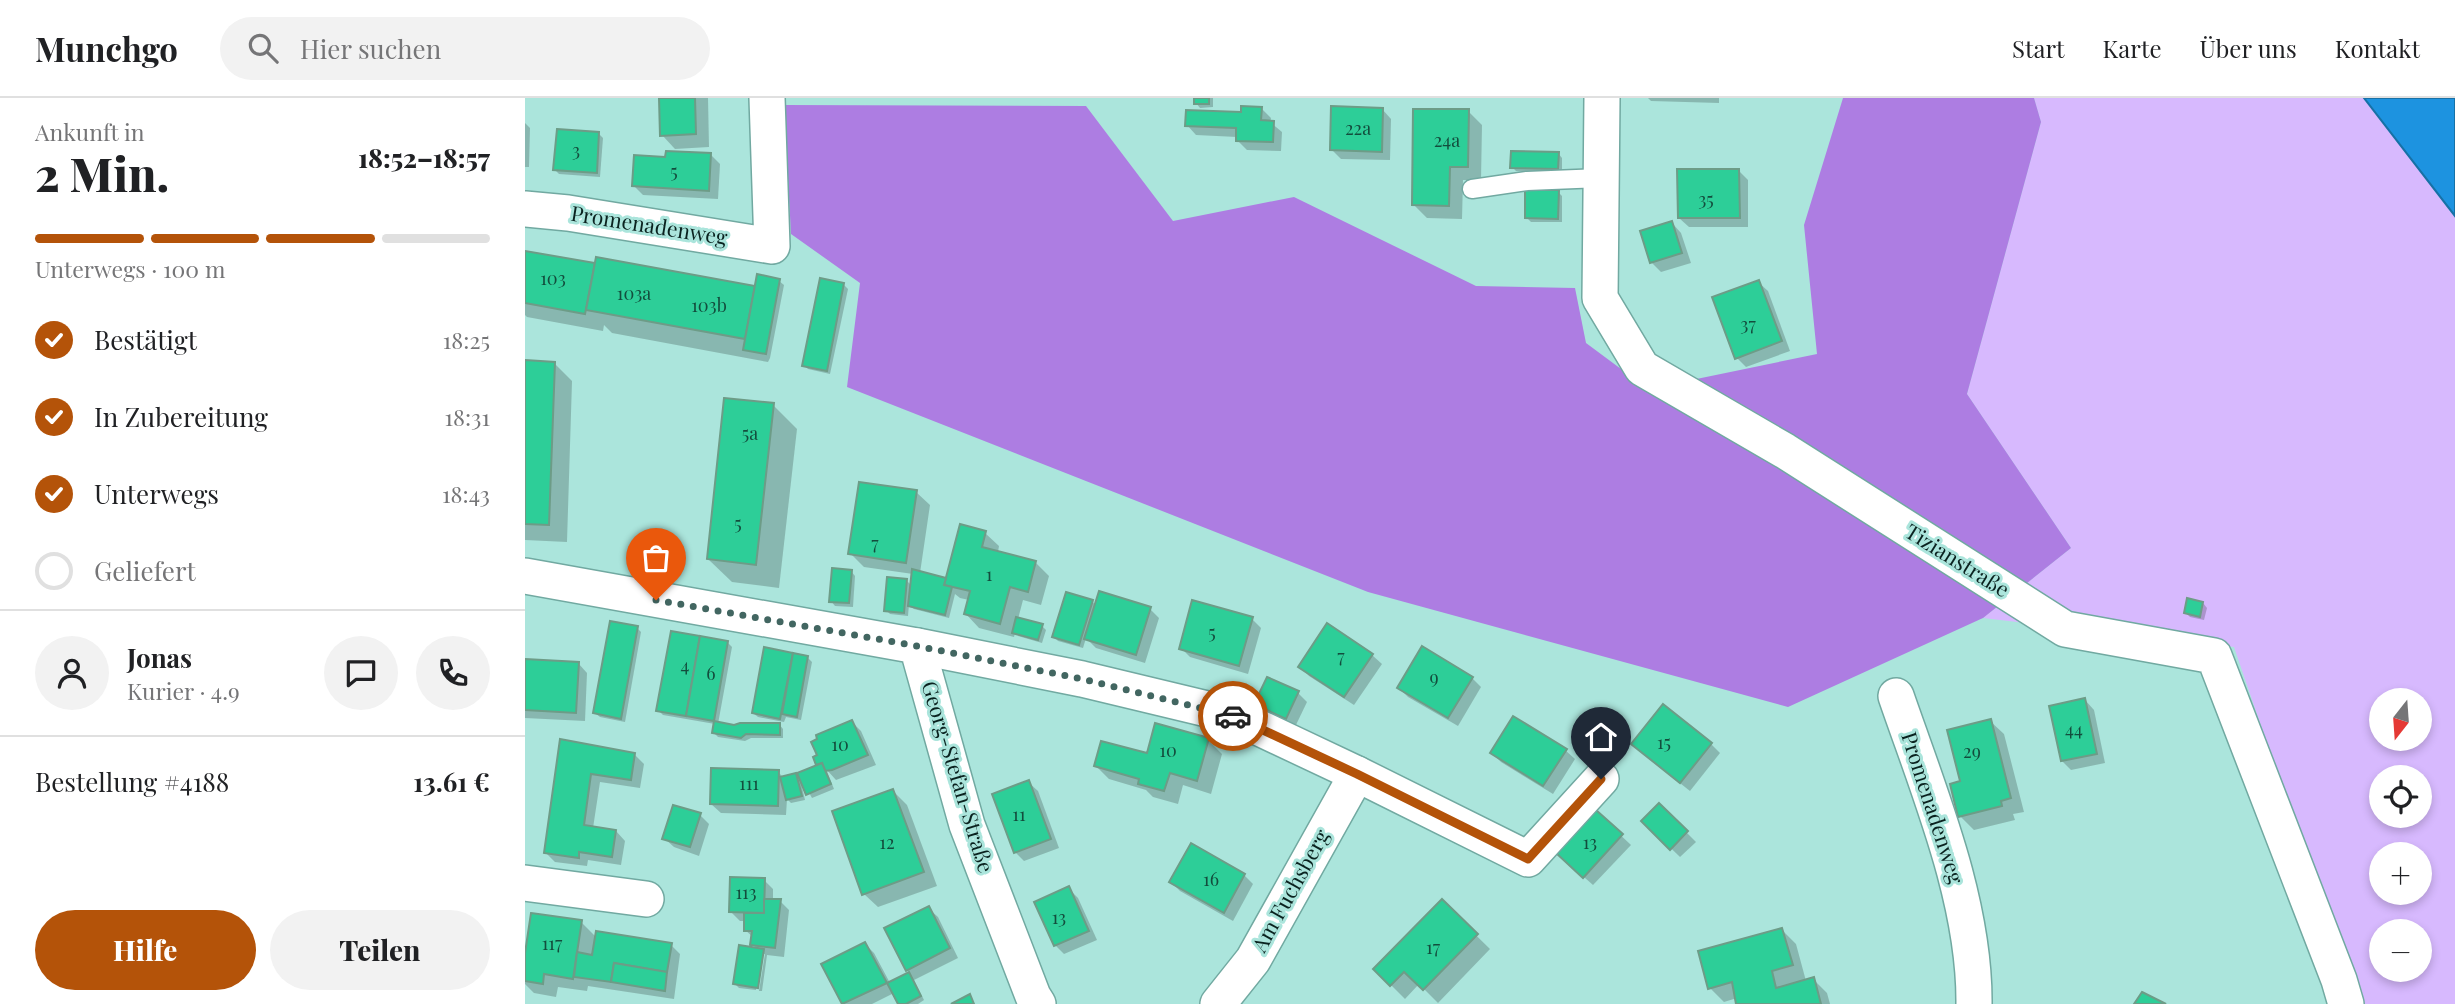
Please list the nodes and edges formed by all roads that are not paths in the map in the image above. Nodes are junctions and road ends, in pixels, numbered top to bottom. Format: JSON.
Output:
{"nodes":[{"id":1,"x":767,"y":98,"type":"edge"},
{"id":2,"x":1602,"y":98,"type":"edge"},
{"id":3,"x":1601,"y":178,"type":"junction"},
{"id":4,"x":1472,"y":190,"type":"dead end"},
{"id":5,"x":525,"y":209,"type":"edge"},
{"id":6,"x":525,"y":576,"type":"edge"},
{"id":7,"x":917,"y":646,"type":"junction"},
{"id":8,"x":1896,"y":695,"type":"dead end"},
{"id":9,"x":1357,"y":774,"type":"junction"},
{"id":10,"x":1601,"y":779,"type":"dead end"},
{"id":11,"x":525,"y":883,"type":"edge"},
{"id":12,"x":646,"y":899,"type":"dead end"},
{"id":13,"x":1038,"y":1004,"type":"edge"},
{"id":14,"x":1218,"y":1004,"type":"edge"},
{"id":15,"x":1974,"y":1004,"type":"edge"},
{"id":16,"x":2346,"y":1004,"type":"edge"}],
"edges":[{"from":1,"to":5,"type":"street","name":"Promenadenweg"},
{"from":2,"to":3,"type":"street","name":"Tizianstraße"},
{"from":3,"to":4,"type":"lane"},
{"from":3,"to":16,"type":"street","name":"Tizianstraße"},
{"from":6,"to":7,"type":"street"},
{"from":7,"to":9,"type":"street"},
{"from":7,"to":13,"type":"street","name":"Georg-Stefan-Straße"},
{"from":8,"to":15,"type":"street","name":"Promenadenweg"},
{"from":9,"to":10,"type":"street"},
{"from":9,"to":14,"type":"street","name":"Am Fuchsberg"},
{"from":11,"to":12,"type":"street"}]}
